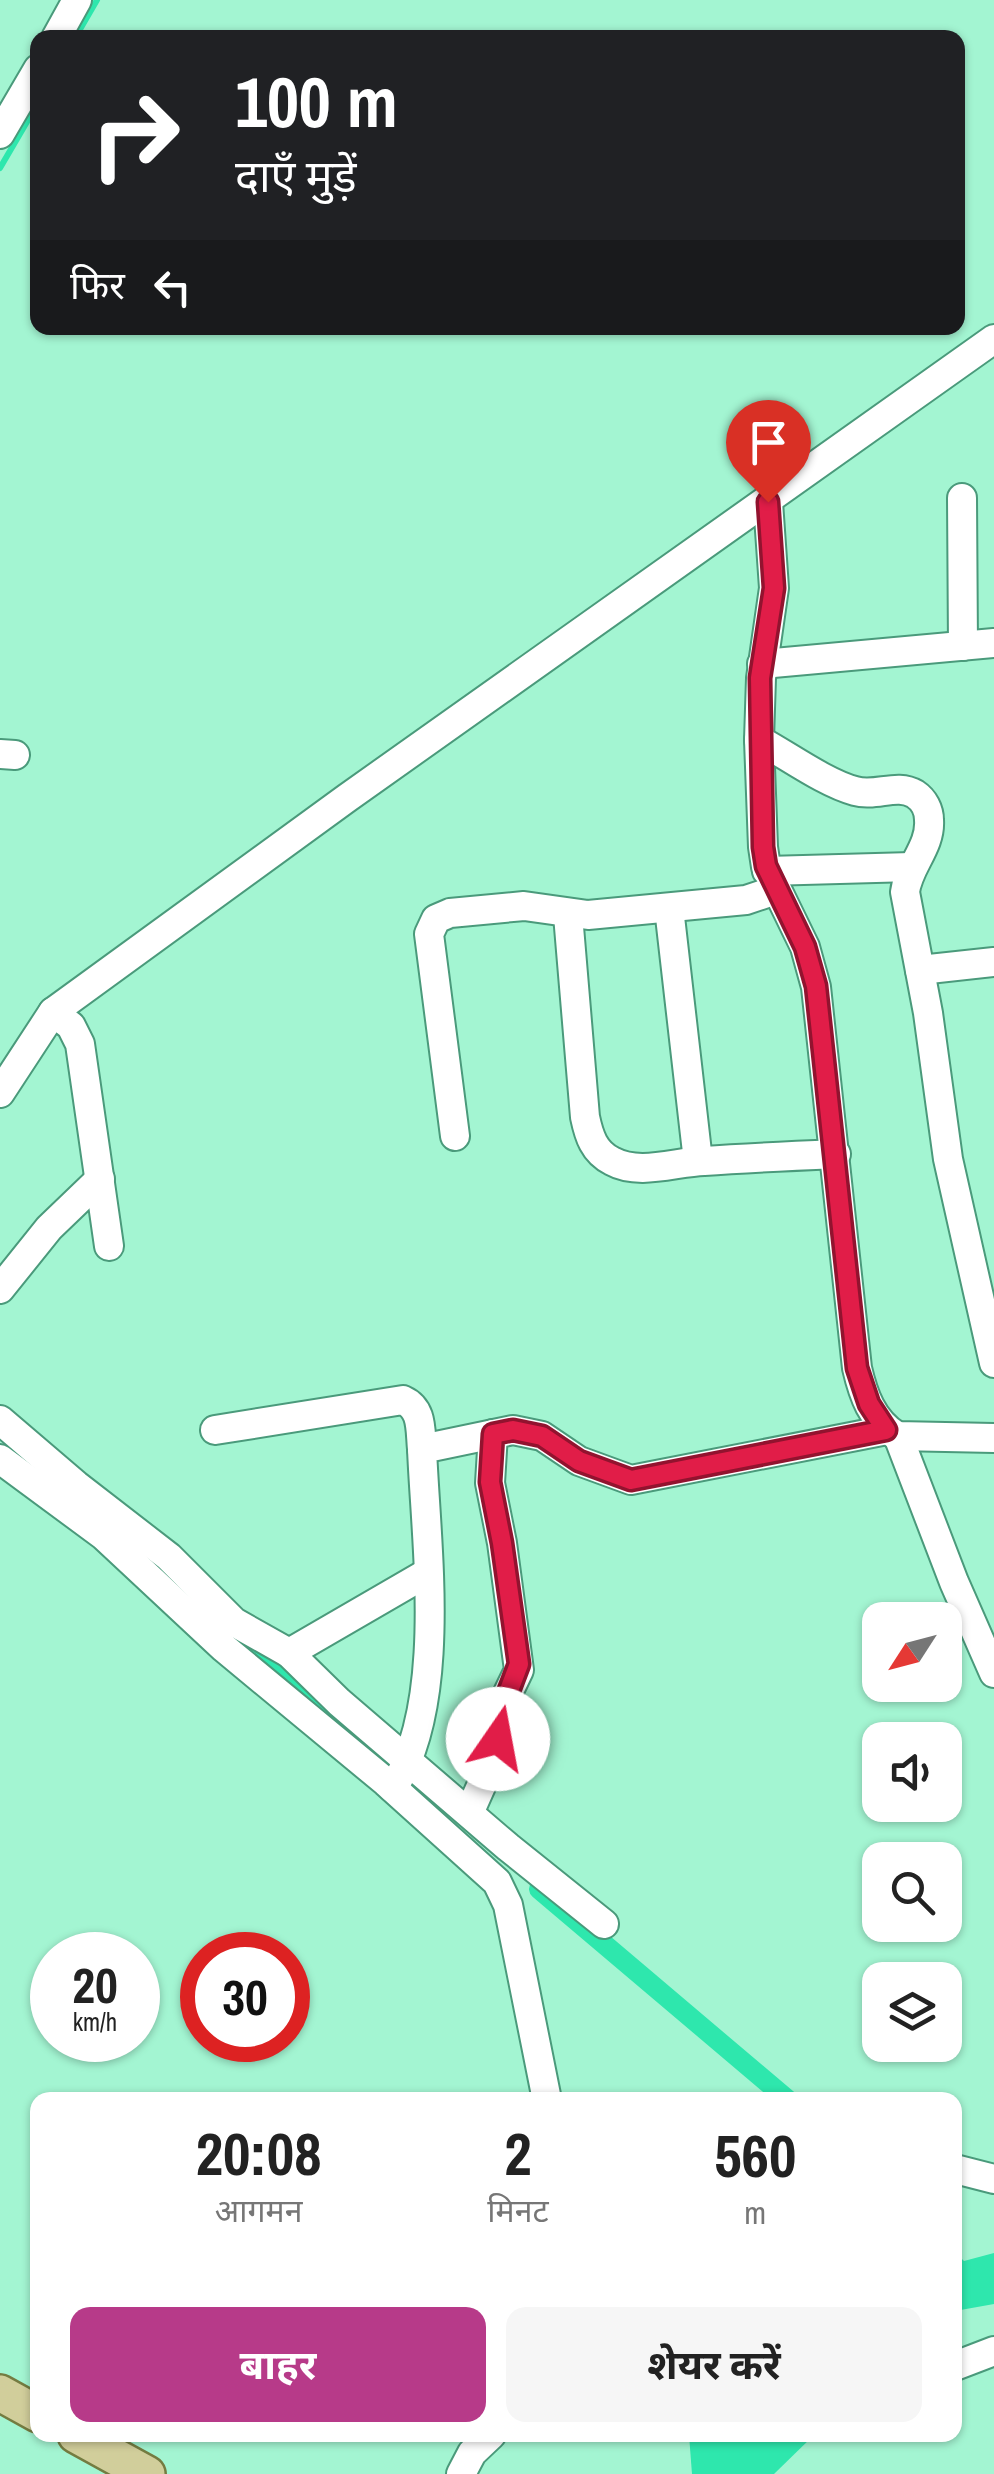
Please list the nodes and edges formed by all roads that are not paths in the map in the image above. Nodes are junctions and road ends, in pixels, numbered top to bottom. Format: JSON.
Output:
{"nodes":[{"id":1,"x":77,"y":0,"type":"edge"},
{"id":2,"x":60,"y":30,"type":"edge"},
{"id":3,"x":30,"y":83,"type":"edge"},
{"id":4,"x":0,"y":134,"type":"edge"},
{"id":5,"x":994,"y":339,"type":"edge"},
{"id":6,"x":962,"y":498,"type":"dead end"},
{"id":7,"x":768,"y":502,"type":"junction"},
{"id":8,"x":994,"y":643,"type":"edge"},
{"id":9,"x":963,"y":646,"type":"junction"},
{"id":10,"x":762,"y":664,"type":"junction"},
{"id":11,"x":759,"y":740,"type":"junction"},
{"id":12,"x":912,"y":867,"type":"junction"},
{"id":13,"x":772,"y":880,"type":"junction"},
{"id":14,"x":669,"y":908,"type":"junction"},
{"id":15,"x":568,"y":915,"type":"junction"},
{"id":16,"x":994,"y":962,"type":"edge"},
{"id":17,"x":920,"y":970,"type":"junction"},
{"id":18,"x":54,"y":1012,"type":"junction"},
{"id":19,"x":0,"y":1093,"type":"edge"},
{"id":20,"x":454,"y":1136,"type":"dead end"},
{"id":21,"x":836,"y":1154,"type":"junction"},
{"id":22,"x":698,"y":1161,"type":"junction"},
{"id":23,"x":100,"y":1180,"type":"junction"},
{"id":24,"x":110,"y":1246,"type":"dead end"},
{"id":25,"x":0,"y":1288,"type":"edge"},
{"id":26,"x":991,"y":1332,"type":"edge"},
{"id":27,"x":994,"y":1363,"type":"edge"},
{"id":28,"x":0,"y":1420,"type":"edge"},
{"id":29,"x":214,"y":1430,"type":"dead end"},
{"id":30,"x":892,"y":1433,"type":"junction"},
{"id":31,"x":493,"y":1434,"type":"junction"},
{"id":32,"x":994,"y":1438,"type":"edge"},
{"id":33,"x":422,"y":1449,"type":"junction"},
{"id":34,"x":0,"y":1459,"type":"edge"},
{"id":35,"x":427,"y":1573,"type":"junction"},
{"id":36,"x":289,"y":1653,"type":"junction"},
{"id":37,"x":994,"y":1673,"type":"edge"},
{"id":38,"x":401,"y":1772,"type":"junction"},
{"id":39,"x":470,"y":1811,"type":"junction"},
{"id":40,"x":604,"y":1924,"type":"dead end"},
{"id":41,"x":545,"y":2092,"type":"edge"},
{"id":42,"x":962,"y":2170,"type":"edge"},
{"id":43,"x":994,"y":2179,"type":"edge"},
{"id":44,"x":994,"y":2351,"type":"edge"},
{"id":45,"x":962,"y":2363,"type":"edge"},
{"id":46,"x":0,"y":2393,"type":"edge"},
{"id":47,"x":30,"y":2410,"type":"edge"},
{"id":48,"x":89,"y":2442,"type":"edge"},
{"id":49,"x":484,"y":2442,"type":"edge"},
{"id":50,"x":147,"y":2474,"type":"edge"},
{"id":51,"x":460,"y":2474,"type":"edge"}],
"edges":[{"from":1,"to":2,"type":"street"},
{"from":3,"to":4,"type":"street"},
{"from":5,"to":7,"type":"street"},
{"from":6,"to":9,"type":"street"},
{"from":7,"to":10,"type":"street"},
{"from":7,"to":18,"type":"street"},
{"from":8,"to":9,"type":"street"},
{"from":9,"to":10,"type":"street"},
{"from":10,"to":11,"type":"street"},
{"from":11,"to":12,"type":"street"},
{"from":11,"to":13,"type":"street"},
{"from":12,"to":13,"type":"street"},
{"from":12,"to":17,"type":"street"},
{"from":13,"to":14,"type":"street"},
{"from":13,"to":21,"type":"street"},
{"from":14,"to":15,"type":"street"},
{"from":14,"to":22,"type":"street"},
{"from":15,"to":20,"type":"street"},
{"from":15,"to":22,"type":"street"},
{"from":16,"to":17,"type":"street"},
{"from":17,"to":26,"type":"street"},
{"from":18,"to":19,"type":"street"},
{"from":18,"to":23,"type":"street"},
{"from":21,"to":22,"type":"street"},
{"from":21,"to":30,"type":"street"},
{"from":23,"to":24,"type":"street"},
{"from":23,"to":25,"type":"street"},
{"from":26,"to":27,"type":"street"},
{"from":28,"to":36,"type":"street"},
{"from":29,"to":33,"type":"street"},
{"from":30,"to":31,"type":"street"},
{"from":30,"to":32,"type":"street"},
{"from":30,"to":37,"type":"street"},
{"from":31,"to":33,"type":"street"},
{"from":31,"to":39,"type":"street"},
{"from":33,"to":35,"type":"street"},
{"from":34,"to":38,"type":"street"},
{"from":35,"to":36,"type":"street"},
{"from":35,"to":38,"type":"street"},
{"from":36,"to":38,"type":"street"},
{"from":38,"to":39,"type":"street"},
{"from":38,"to":41,"type":"street"},
{"from":39,"to":40,"type":"street"},
{"from":42,"to":43,"type":"street"},
{"from":44,"to":45,"type":"street"},
{"from":46,"to":47,"type":"main road"},
{"from":48,"to":50,"type":"main road"},
{"from":49,"to":51,"type":"street"}]}
